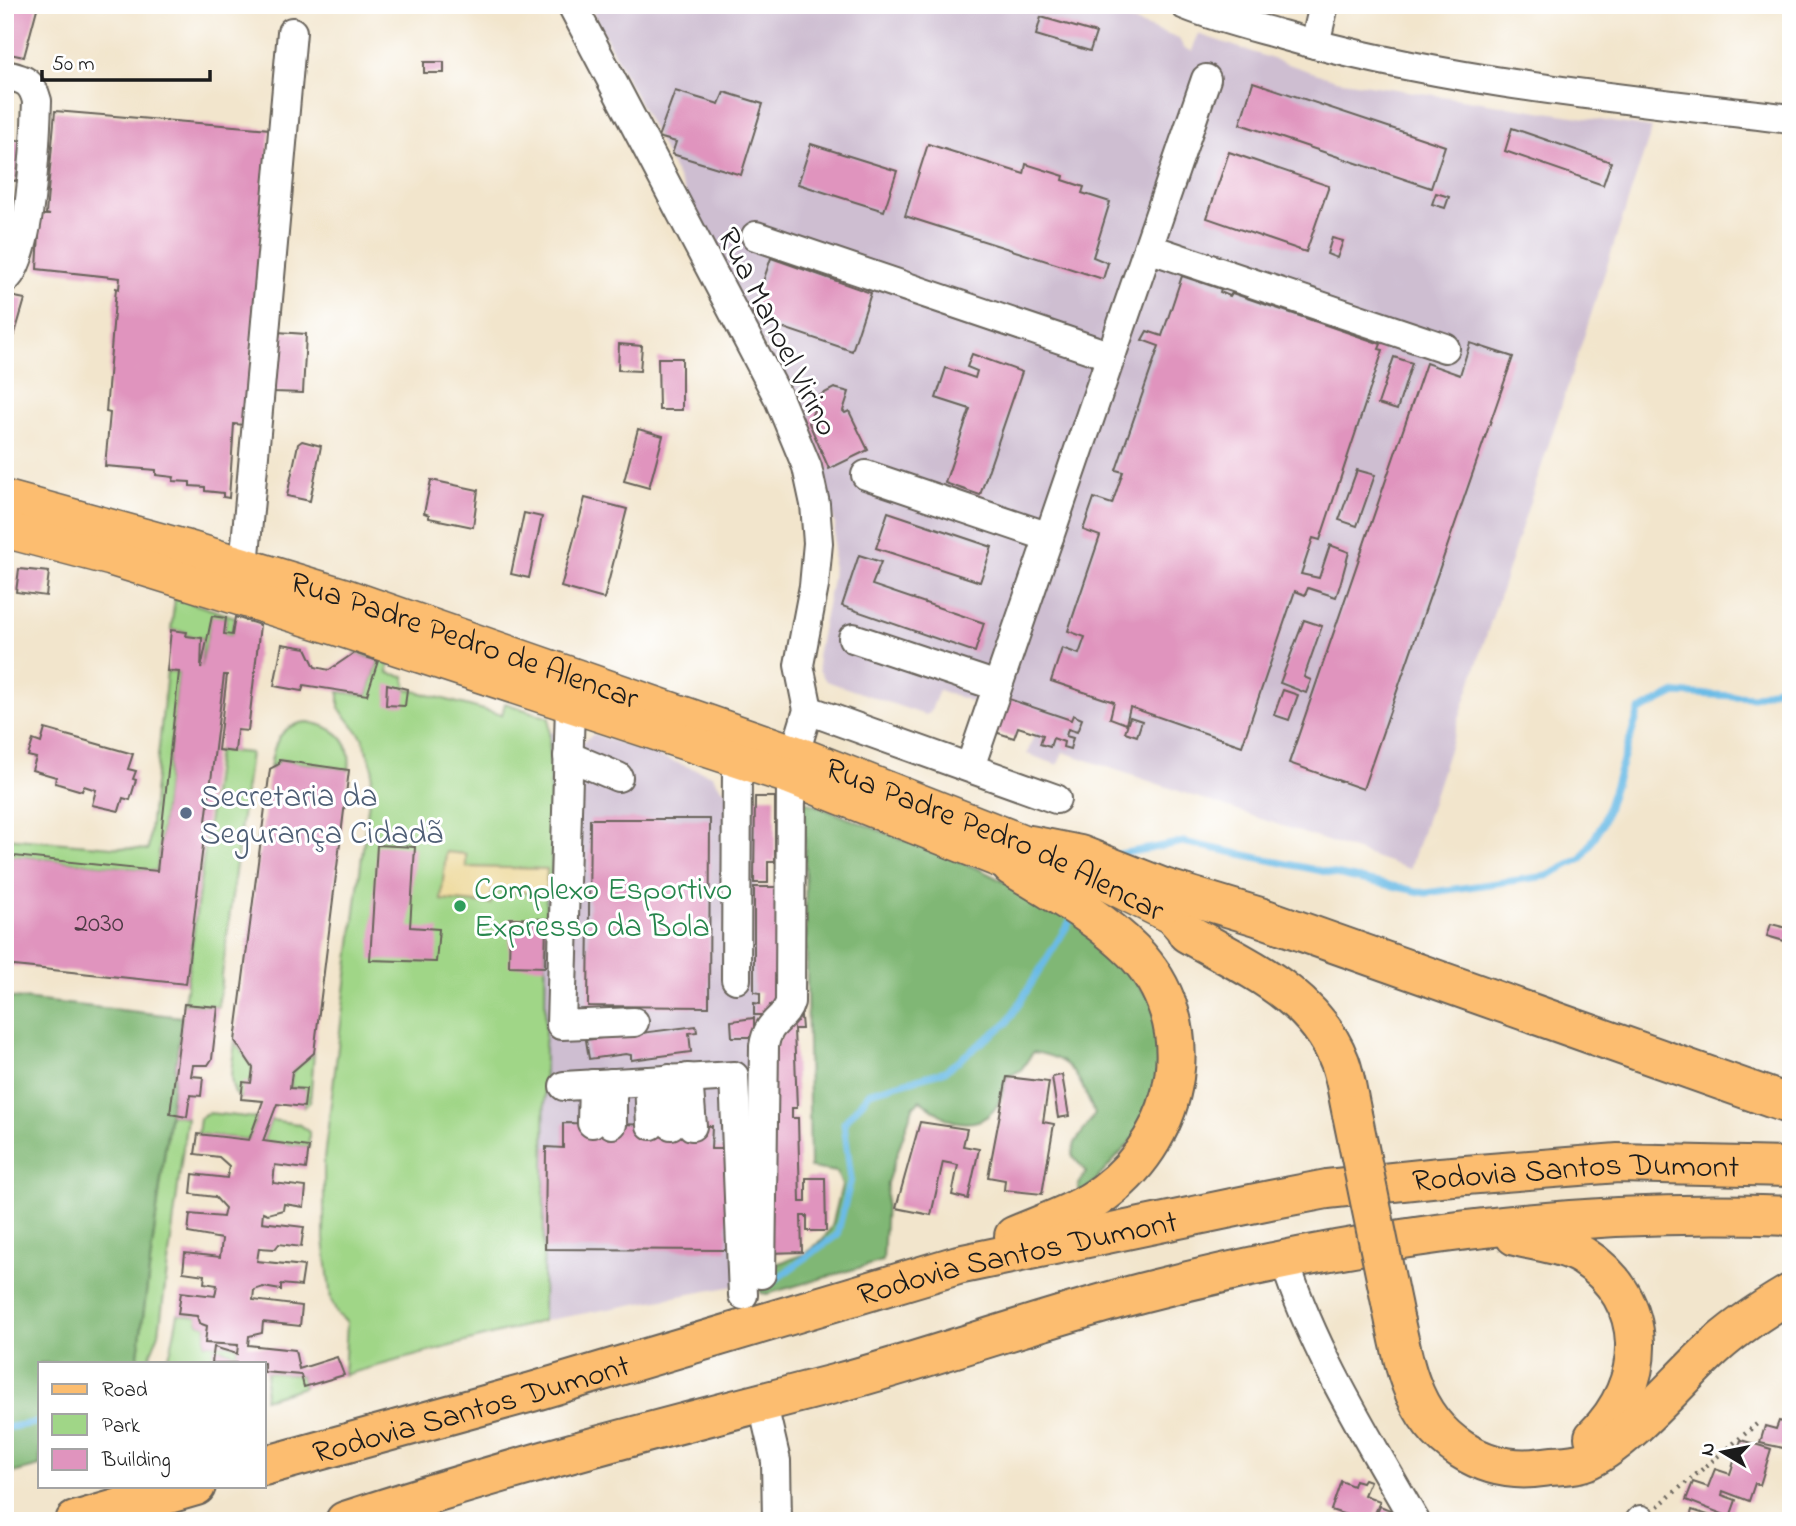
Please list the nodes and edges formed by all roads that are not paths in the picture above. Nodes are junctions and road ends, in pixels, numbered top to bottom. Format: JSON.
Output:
{"nodes":[{"id":1,"x":572,"y":5,"type":"edge"},
{"id":2,"x":1185,"y":5,"type":"edge"},
{"id":3,"x":1324,"y":5,"type":"edge"},
{"id":4,"x":292,"y":32,"type":"dead end"},
{"id":5,"x":1315,"y":44,"type":"junction"},
{"id":6,"x":5,"y":75,"type":"edge"},
{"id":7,"x":1206,"y":79,"type":"dead end"},
{"id":8,"x":1791,"y":119,"type":"edge"},
{"id":9,"x":756,"y":236,"type":"dead end"},
{"id":10,"x":1148,"y":248,"type":"junction"},
{"id":11,"x":5,"y":279,"type":"edge"},
{"id":12,"x":1445,"y":348,"type":"dead end"},
{"id":13,"x":1111,"y":356,"type":"junction"},
{"id":14,"x":866,"y":475,"type":"dead end"},
{"id":15,"x":6,"y":509,"type":"edge"},
{"id":16,"x":1049,"y":537,"type":"junction"},
{"id":17,"x":251,"y":579,"type":"junction"},
{"id":18,"x":339,"y":612,"type":"junction"},
{"id":19,"x":853,"y":638,"type":"dead end"},
{"id":20,"x":998,"y":686,"type":"junction"},
{"id":21,"x":570,"y":705,"type":"junction"},
{"id":22,"x":808,"y":710,"type":"junction"},
{"id":23,"x":568,"y":756,"type":"junction"},
{"id":24,"x":737,"y":760,"type":"junction"},
{"id":25,"x":793,"y":765,"type":"junction"},
{"id":26,"x":970,"y":767,"type":"junction"},
{"id":27,"x":618,"y":777,"type":"dead end"},
{"id":28,"x":1056,"y":799,"type":"dead end"},
{"id":29,"x":1020,"y":855,"type":"junction"},
{"id":30,"x":1187,"y":933,"type":"joint"},
{"id":31,"x":736,"y":979,"type":"dead end"},
{"id":32,"x":634,"y":1022,"type":"dead end"},
{"id":33,"x":669,"y":1079,"type":"junction"},
{"id":34,"x":585,"y":1084,"type":"junction"},
{"id":35,"x":1791,"y":1105,"type":"edge"},
{"id":36,"x":1791,"y":1167,"type":"edge"},
{"id":37,"x":1791,"y":1216,"type":"edge"},
{"id":38,"x":1485,"y":1229,"type":"junction"},
{"id":39,"x":1284,"y":1259,"type":"junction"},
{"id":40,"x":958,"y":1265,"type":"junction"},
{"id":41,"x":1791,"y":1293,"type":"edge"},
{"id":42,"x":762,"y":1401,"type":"junction"},
{"id":43,"x":266,"y":1465,"type":"edge"},
{"id":44,"x":1560,"y":1465,"type":"junction"},
{"id":45,"x":189,"y":1488,"type":"edge"},
{"id":46,"x":75,"y":1521,"type":"edge"},
{"id":47,"x":345,"y":1521,"type":"edge"},
{"id":48,"x":777,"y":1521,"type":"edge"},
{"id":49,"x":1415,"y":1521,"type":"edge"}],
"edges":[{"from":1,"to":22,"type":"street","name":"Rua Manoel Virino"},
{"from":2,"to":5,"type":"street"},
{"from":3,"to":5,"type":"street"},
{"from":4,"to":17,"type":"street"},
{"from":5,"to":8,"type":"street"},
{"from":6,"to":11,"type":"street"},
{"from":7,"to":10,"type":"street"},
{"from":9,"to":13,"type":"street"},
{"from":10,"to":12,"type":"street"},
{"from":10,"to":13,"type":"street"},
{"from":13,"to":16,"type":"street"},
{"from":14,"to":16,"type":"street"},
{"from":15,"to":17,"type":"main road","name":"Rua Padre Pedro de Alencar"},
{"from":16,"to":20,"type":"street"},
{"from":17,"to":18,"type":"main road","name":"Rua Padre Pedro de Alencar"},
{"from":18,"to":21,"type":"main road","name":"Rua Padre Pedro de Alencar"},
{"from":18,"to":25,"type":"main road","name":"Rua Padre Pedro de Alencar"},
{"from":19,"to":20,"type":"street"},
{"from":20,"to":26,"type":"street"},
{"from":21,"to":23,"type":"street"},
{"from":21,"to":24,"type":"main road","name":"Rua Padre Pedro de Alencar"},
{"from":22,"to":25,"type":"street","name":"Rua Manoel Virino"},
{"from":22,"to":26,"type":"street"},
{"from":23,"to":27,"type":"street"},
{"from":23,"to":32,"type":"street"},
{"from":24,"to":25,"type":"main road","name":"Rua Padre Pedro de Alencar"},
{"from":24,"to":31,"type":"street"},
{"from":25,"to":29,"type":"main road","name":"Rua Padre Pedro de Alencar"},
{"from":25,"to":33,"type":"street","name":"Rua Manoel Virino"},
{"from":26,"to":28,"type":"street"},
{"from":29,"to":30,"type":"main road","name":"Rua Padre Pedro de Alencar"},
{"from":29,"to":35,"type":"highway"},
{"from":29,"to":40,"type":"highway"},
{"from":30,"to":44,"type":"highway","bridge":true},
{"from":33,"to":33,"type":"street"},
{"from":33,"to":34,"type":"street"},
{"from":34,"to":34,"type":"street"},
{"from":36,"to":40,"type":"highway","name":"Rodovia Santos Dumont"},
{"from":37,"to":38,"type":"highway","name":"Rodovia Santos Dumont"},
{"from":38,"to":39,"type":"highway","name":"Rodovia Santos Dumont"},
{"from":38,"to":44,"type":"highway"},
{"from":39,"to":42,"type":"highway","name":"Rodovia Santos Dumont"},
{"from":39,"to":49,"type":"street"},
{"from":40,"to":43,"type":"highway","name":"Rodovia Santos Dumont"},
{"from":41,"to":44,"type":"highway"},
{"from":42,"to":47,"type":"highway","name":"Rodovia Santos Dumont"},
{"from":42,"to":48,"type":"street"},
{"from":45,"to":46,"type":"highway"}]}
